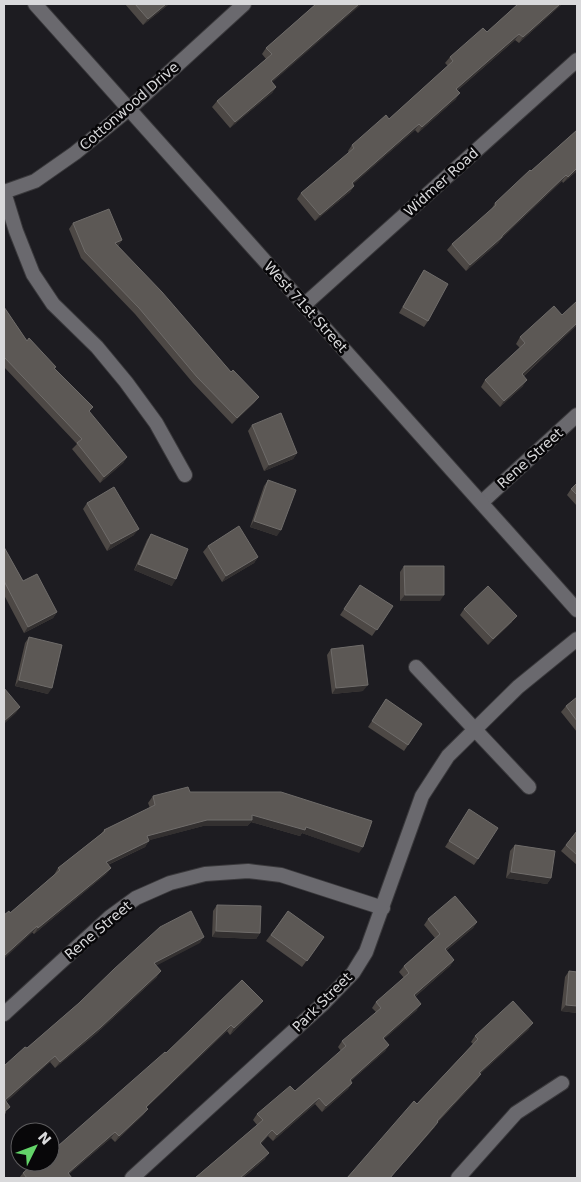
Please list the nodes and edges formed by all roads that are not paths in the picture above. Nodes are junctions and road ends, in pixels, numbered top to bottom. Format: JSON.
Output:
{"nodes":[{"id":1,"x":35,"y":4,"type":"edge"},
{"id":2,"x":244,"y":4,"type":"edge"},
{"id":3,"x":577,"y":60,"type":"edge"},
{"id":4,"x":129,"y":108,"type":"junction"},
{"id":5,"x":4,"y":192,"type":"edge"},
{"id":6,"x":304,"y":305,"type":"junction"},
{"id":7,"x":577,"y":415,"type":"edge"},
{"id":8,"x":185,"y":475,"type":"dead end"},
{"id":9,"x":482,"y":502,"type":"junction"},
{"id":10,"x":577,"y":610,"type":"edge"},
{"id":11,"x":577,"y":639,"type":"edge"},
{"id":12,"x":416,"y":667,"type":"dead end"},
{"id":13,"x":475,"y":729,"type":"junction"},
{"id":14,"x":529,"y":787,"type":"dead end"},
{"id":15,"x":383,"y":908,"type":"junction"},
{"id":16,"x":4,"y":1014,"type":"edge"},
{"id":17,"x":562,"y":1083,"type":"dead end"},
{"id":18,"x":132,"y":1178,"type":"edge"},
{"id":19,"x":458,"y":1178,"type":"edge"}],
"edges":[{"from":1,"to":4,"type":"street","name":"West 71st Street"},
{"from":2,"to":4,"type":"street","name":"Cottonwood Drive"},
{"from":3,"to":6,"type":"street","name":"Widmer Road"},
{"from":4,"to":5,"type":"street","name":"Cottonwood Drive"},
{"from":4,"to":6,"type":"street","name":"West 71st Street"},
{"from":5,"to":8,"type":"street"},
{"from":6,"to":9,"type":"street","name":"West 71st Street"},
{"from":7,"to":9,"type":"street","name":"Rene Street"},
{"from":9,"to":10,"type":"street","name":"West 71st Street"},
{"from":11,"to":13,"type":"street","name":"Park Street"},
{"from":12,"to":13,"type":"street"},
{"from":13,"to":14,"type":"street"},
{"from":13,"to":15,"type":"street","name":"Park Street"},
{"from":15,"to":16,"type":"street","name":"Rene Street"},
{"from":15,"to":18,"type":"street","name":"Park Street"},
{"from":17,"to":19,"type":"street"}]}
